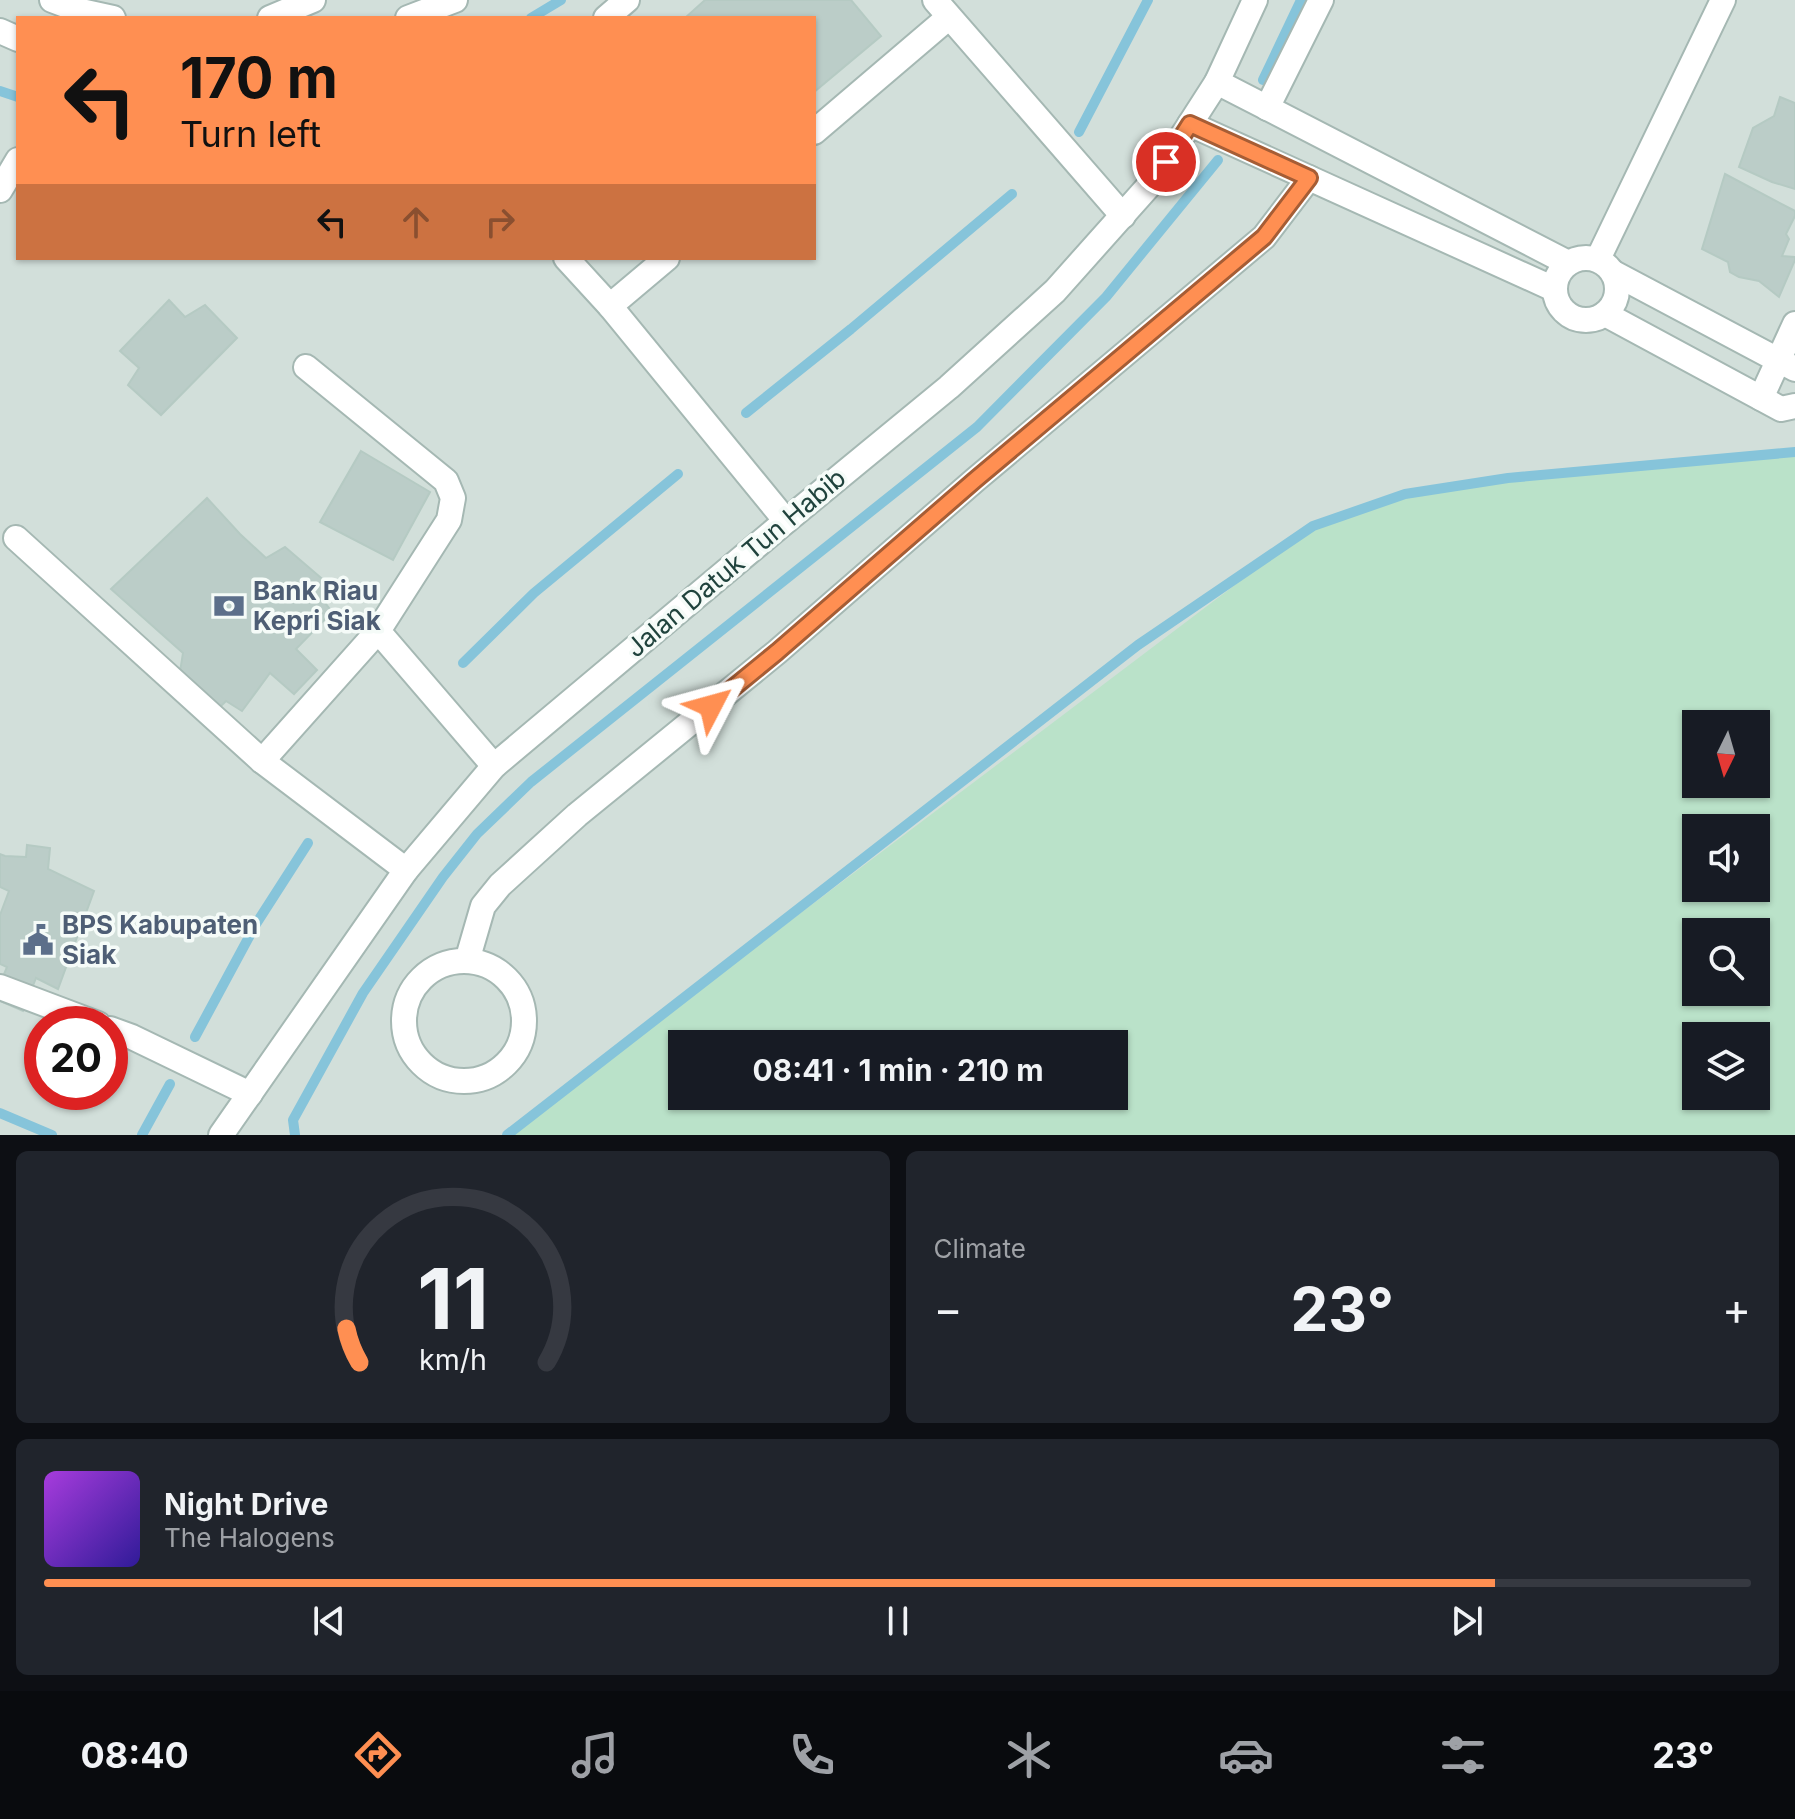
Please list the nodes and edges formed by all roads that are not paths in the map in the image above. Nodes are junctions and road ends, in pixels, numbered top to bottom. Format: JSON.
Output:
{"nodes":[{"id":1,"x":52,"y":0,"type":"edge"},
{"id":2,"x":313,"y":0,"type":"edge"},
{"id":3,"x":455,"y":0,"type":"edge"},
{"id":4,"x":627,"y":0,"type":"edge"},
{"id":5,"x":1255,"y":0,"type":"edge"},
{"id":6,"x":1321,"y":0,"type":"edge"},
{"id":7,"x":1723,"y":0,"type":"edge"},
{"id":8,"x":83,"y":6,"type":"edge"},
{"id":9,"x":942,"y":8,"type":"edge"},
{"id":10,"x":108,"y":16,"type":"edge"},
{"id":11,"x":275,"y":16,"type":"edge"},
{"id":12,"x":413,"y":16,"type":"edge"},
{"id":13,"x":608,"y":16,"type":"edge"},
{"id":14,"x":1217,"y":82,"type":"junction"},
{"id":15,"x":1267,"y":108,"type":"junction"},
{"id":16,"x":1190,"y":124,"type":"junction"},
{"id":17,"x":816,"y":130,"type":"edge"},
{"id":18,"x":16,"y":163,"type":"edge"},
{"id":19,"x":1309,"y":178,"type":"junction"},
{"id":20,"x":0,"y":190,"type":"edge"},
{"id":21,"x":1123,"y":216,"type":"junction"},
{"id":22,"x":568,"y":260,"type":"edge"},
{"id":23,"x":665,"y":260,"type":"edge"},
{"id":24,"x":1568,"y":263,"type":"junction"},
{"id":25,"x":1606,"y":266,"type":"junction"},
{"id":26,"x":1554,"y":289,"type":"junction"},
{"id":27,"x":610,"y":306,"type":"junction"},
{"id":28,"x":1605,"y":314,"type":"junction"},
{"id":29,"x":1795,"y":324,"type":"edge"},
{"id":30,"x":1786,"y":365,"type":"edge"},
{"id":31,"x":306,"y":367,"type":"dead end"},
{"id":32,"x":1761,"y":398,"type":"junction"},
{"id":33,"x":1795,"y":406,"type":"edge"},
{"id":34,"x":786,"y":521,"type":"junction"},
{"id":35,"x":16,"y":538,"type":"dead end"},
{"id":36,"x":378,"y":631,"type":"junction"},
{"id":37,"x":262,"y":761,"type":"junction"},
{"id":38,"x":494,"y":766,"type":"junction"},
{"id":39,"x":406,"y":870,"type":"junction"},
{"id":40,"x":467,"y":961,"type":"junction"},
{"id":41,"x":0,"y":987,"type":"edge"},
{"id":42,"x":50,"y":1006,"type":"edge"},
{"id":43,"x":128,"y":1036,"type":"edge"},
{"id":44,"x":250,"y":1094,"type":"junction"},
{"id":45,"x":221,"y":1135,"type":"edge"}],
"edges":[{"from":1,"to":8,"type":"street"},
{"from":2,"to":11,"type":"street"},
{"from":3,"to":12,"type":"street"},
{"from":4,"to":13,"type":"street"},
{"from":5,"to":14,"type":"street","name":"Jalan Datuk Tun Habib"},
{"from":6,"to":15,"type":"street"},
{"from":7,"to":25,"type":"street"},
{"from":8,"to":10,"type":"street"},
{"from":9,"to":17,"type":"street"},
{"from":9,"to":21,"type":"street"},
{"from":14,"to":15,"type":"street"},
{"from":14,"to":16,"type":"street","name":"Jalan Datuk Tun Habib"},
{"from":15,"to":24,"type":"street"},
{"from":16,"to":19,"type":"street"},
{"from":16,"to":21,"type":"street","name":"Jalan Datuk Tun Habib"},
{"from":18,"to":20,"type":"street"},
{"from":19,"to":26,"type":"street"},
{"from":19,"to":40,"type":"street"},
{"from":21,"to":34,"type":"street","name":"Jalan Datuk Tun Habib"},
{"from":22,"to":27,"type":"street"},
{"from":23,"to":27,"type":"street"},
{"from":24,"to":25,"type":"street"},
{"from":24,"to":26,"type":"street"},
{"from":25,"to":28,"type":"street"},
{"from":25,"to":30,"type":"street"},
{"from":26,"to":28,"type":"street"},
{"from":27,"to":34,"type":"street"},
{"from":28,"to":32,"type":"street"},
{"from":29,"to":30,"type":"street"},
{"from":30,"to":32,"type":"street"},
{"from":31,"to":36,"type":"street"},
{"from":32,"to":33,"type":"street"},
{"from":34,"to":38,"type":"street","name":"Jalan Datuk Tun Habib"},
{"from":35,"to":37,"type":"street"},
{"from":36,"to":37,"type":"street"},
{"from":36,"to":38,"type":"street"},
{"from":37,"to":39,"type":"street"},
{"from":38,"to":39,"type":"street","name":"Jalan Datuk Tun Habib"},
{"from":39,"to":44,"type":"street","name":"Jalan Datuk Tun Habib"},
{"from":40,"to":40,"type":"street"},
{"from":41,"to":42,"type":"street"},
{"from":43,"to":44,"type":"street"},
{"from":44,"to":45,"type":"street","name":"Jalan Datuk Tun Habib"}]}
